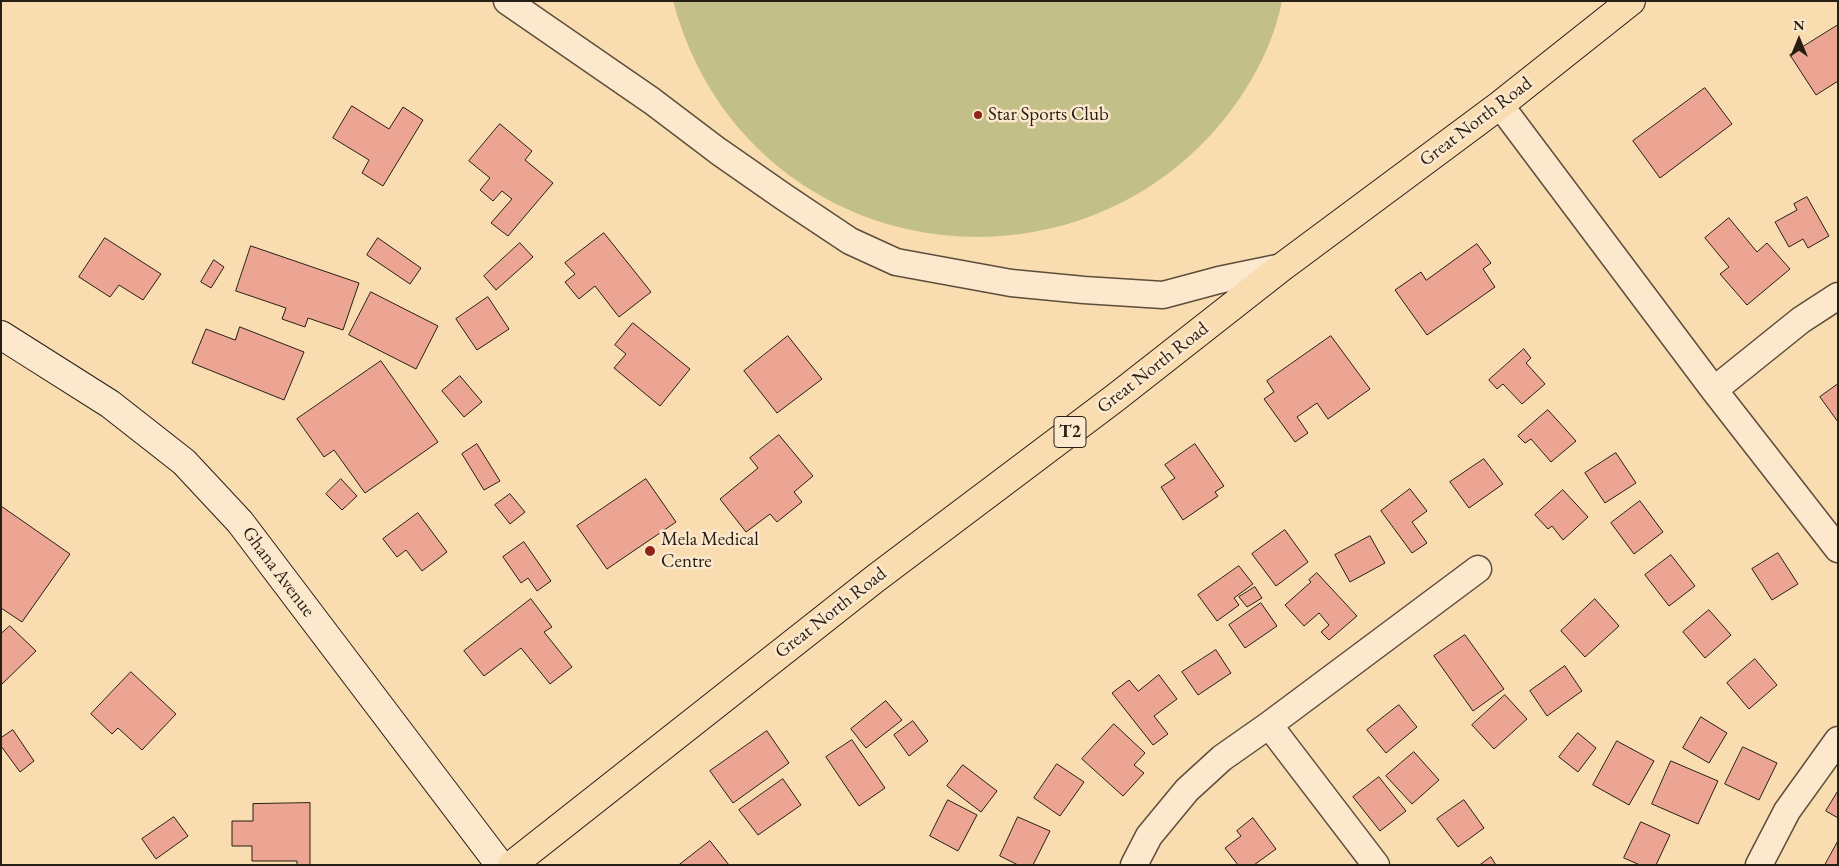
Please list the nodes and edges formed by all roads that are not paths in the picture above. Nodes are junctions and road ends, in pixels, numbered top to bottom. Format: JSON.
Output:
{"nodes":[{"id":1,"x":507,"y":1,"type":"edge"},
{"id":2,"x":1631,"y":1,"type":"edge"},
{"id":3,"x":1500,"y":105,"type":"junction"},
{"id":4,"x":1282,"y":267,"type":"junction"},
{"id":5,"x":1838,"y":296,"type":"edge"},
{"id":6,"x":1,"y":335,"type":"edge"},
{"id":7,"x":1714,"y":390,"type":"junction"},
{"id":8,"x":1838,"y":549,"type":"edge"},
{"id":9,"x":1478,"y":569,"type":"dead end"},
{"id":10,"x":1269,"y":725,"type":"junction"},
{"id":11,"x":1838,"y":740,"type":"edge"},
{"id":12,"x":500,"y":865,"type":"edge"},
{"id":13,"x":512,"y":865,"type":"edge"},
{"id":14,"x":1134,"y":865,"type":"edge"},
{"id":15,"x":1376,"y":865,"type":"edge"},
{"id":16,"x":1759,"y":865,"type":"edge"}],
"edges":[{"from":1,"to":4,"type":"street"},
{"from":2,"to":3,"type":"highway","name":"Great North Road","number":"T2"},
{"from":3,"to":4,"type":"highway","name":"Great North Road","number":"T2"},
{"from":3,"to":7,"type":"street"},
{"from":4,"to":13,"type":"highway","name":"Great North Road","number":"T2"},
{"from":5,"to":7,"type":"street"},
{"from":6,"to":12,"type":"main road","name":"Ghana Avenue"},
{"from":7,"to":8,"type":"street"},
{"from":9,"to":10,"type":"street"},
{"from":10,"to":14,"type":"street"},
{"from":10,"to":15,"type":"street"},
{"from":11,"to":16,"type":"street"}]}
